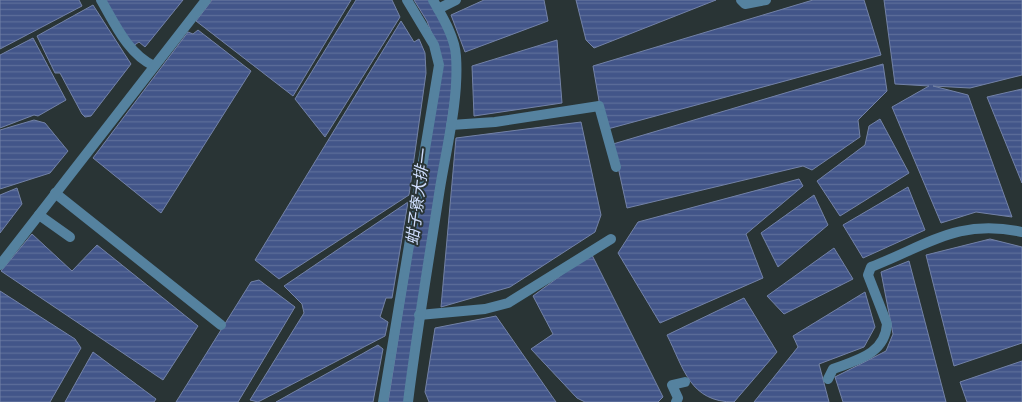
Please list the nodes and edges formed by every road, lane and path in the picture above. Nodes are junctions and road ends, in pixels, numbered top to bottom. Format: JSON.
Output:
{"nodes":[{"id":1,"x":101,"y":0,"type":"edge"},
{"id":2,"x":206,"y":0,"type":"edge"},
{"id":3,"x":407,"y":0,"type":"edge"},
{"id":4,"x":456,"y":0,"type":"edge"},
{"id":5,"x":740,"y":0,"type":"edge"},
{"id":6,"x":766,"y":0,"type":"edge"},
{"id":7,"x":436,"y":4,"type":"edge"},
{"id":8,"x":154,"y":66,"type":"junction"},
{"id":9,"x":450,"y":125,"type":"junction"},
{"id":10,"x":616,"y":167,"type":"dead end"},
{"id":11,"x":55,"y":194,"type":"junction"},
{"id":12,"x":39,"y":215,"type":"junction"},
{"id":13,"x":1022,"y":232,"type":"edge"},
{"id":14,"x":70,"y":237,"type":"dead end"},
{"id":15,"x":611,"y":239,"type":"dead end"},
{"id":16,"x":0,"y":265,"type":"edge"},
{"id":17,"x":419,"y":315,"type":"junction"},
{"id":18,"x":220,"y":325,"type":"dead end"},
{"id":19,"x":828,"y":379,"type":"dead end"},
{"id":20,"x":685,"y":382,"type":"dead end"},
{"id":21,"x":383,"y":402,"type":"edge"},
{"id":22,"x":408,"y":402,"type":"edge"},
{"id":23,"x":676,"y":402,"type":"edge"}],
"edges":[{"from":1,"to":8,"type":"street"},
{"from":2,"to":8,"type":"street"},
{"from":3,"to":21,"type":"street"},
{"from":4,"to":7,"type":"street"},
{"from":5,"to":6,"type":"street"},
{"from":7,"to":9,"type":"street"},
{"from":8,"to":11,"type":"street"},
{"from":9,"to":10,"type":"street"},
{"from":9,"to":17,"type":"street"},
{"from":11,"to":12,"type":"street"},
{"from":11,"to":18,"type":"street"},
{"from":12,"to":14,"type":"street"},
{"from":12,"to":16,"type":"street"},
{"from":13,"to":19,"type":"street"},
{"from":15,"to":17,"type":"street"},
{"from":17,"to":22,"type":"street"},
{"from":20,"to":23,"type":"street"}]}
